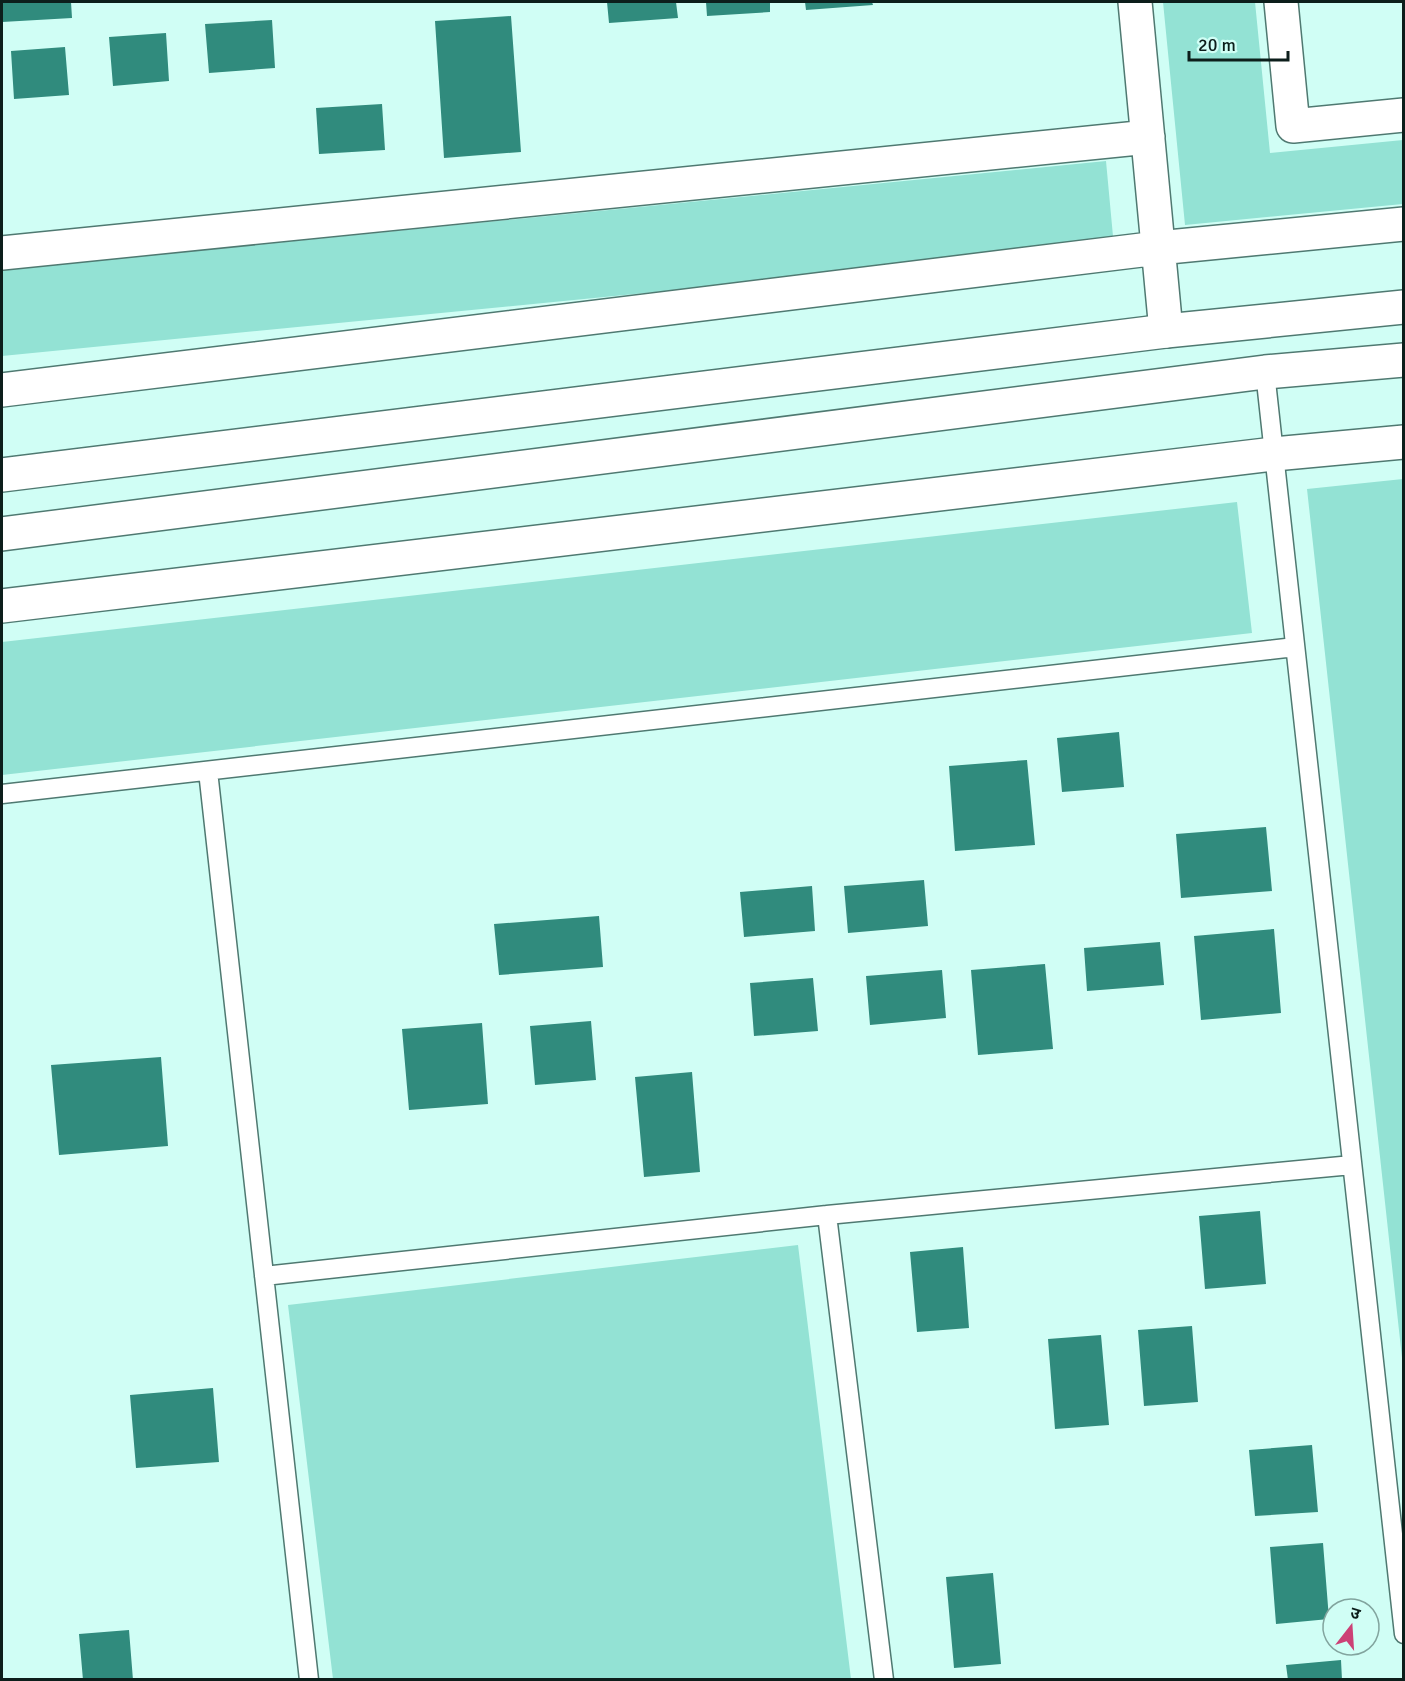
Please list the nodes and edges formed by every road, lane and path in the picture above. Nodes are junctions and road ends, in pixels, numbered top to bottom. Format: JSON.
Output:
{"nodes":[{"id":1,"x":1135,"y":2,"type":"edge"},
{"id":2,"x":1281,"y":2,"type":"edge"},
{"id":3,"x":1404,"y":115,"type":"edge"},
{"id":4,"x":1148,"y":137,"type":"junction"},
{"id":5,"x":1404,"y":224,"type":"edge"},
{"id":6,"x":1158,"y":248,"type":"junction"},
{"id":7,"x":2,"y":253,"type":"edge"},
{"id":8,"x":1404,"y":307,"type":"edge"},
{"id":9,"x":1166,"y":332,"type":"junction"},
{"id":10,"x":1404,"y":360,"type":"edge"},
{"id":11,"x":1265,"y":372,"type":"junction"},
{"id":12,"x":2,"y":390,"type":"edge"},
{"id":13,"x":1404,"y":442,"type":"edge"},
{"id":14,"x":1274,"y":454,"type":"junction"},
{"id":15,"x":2,"y":475,"type":"edge"},
{"id":16,"x":2,"y":534,"type":"edge"},
{"id":17,"x":2,"y":606,"type":"edge"},
{"id":18,"x":1295,"y":647,"type":"junction"},
{"id":19,"x":208,"y":771,"type":"junction"},
{"id":20,"x":2,"y":794,"type":"edge"},
{"id":21,"x":1352,"y":1165,"type":"junction"},
{"id":22,"x":827,"y":1215,"type":"junction"},
{"id":23,"x":264,"y":1276,"type":"junction"},
{"id":24,"x":1404,"y":1634,"type":"edge"},
{"id":25,"x":309,"y":1680,"type":"edge"},
{"id":26,"x":884,"y":1680,"type":"edge"}],
"edges":[{"from":1,"to":4,"type":"street"},
{"from":2,"to":3,"type":"street"},
{"from":4,"to":6,"type":"street"},
{"from":4,"to":7,"type":"street"},
{"from":5,"to":6,"type":"street"},
{"from":6,"to":9,"type":"street"},
{"from":6,"to":12,"type":"street"},
{"from":8,"to":9,"type":"street"},
{"from":9,"to":15,"type":"street"},
{"from":10,"to":11,"type":"street"},
{"from":11,"to":14,"type":"lane"},
{"from":11,"to":16,"type":"street"},
{"from":13,"to":14,"type":"street"},
{"from":14,"to":17,"type":"street"},
{"from":14,"to":18,"type":"lane"},
{"from":18,"to":19,"type":"lane"},
{"from":18,"to":21,"type":"lane"},
{"from":19,"to":20,"type":"lane"},
{"from":19,"to":23,"type":"lane"},
{"from":21,"to":22,"type":"lane"},
{"from":21,"to":24,"type":"lane"},
{"from":22,"to":23,"type":"lane"},
{"from":22,"to":26,"type":"lane"},
{"from":23,"to":25,"type":"lane"}]}
